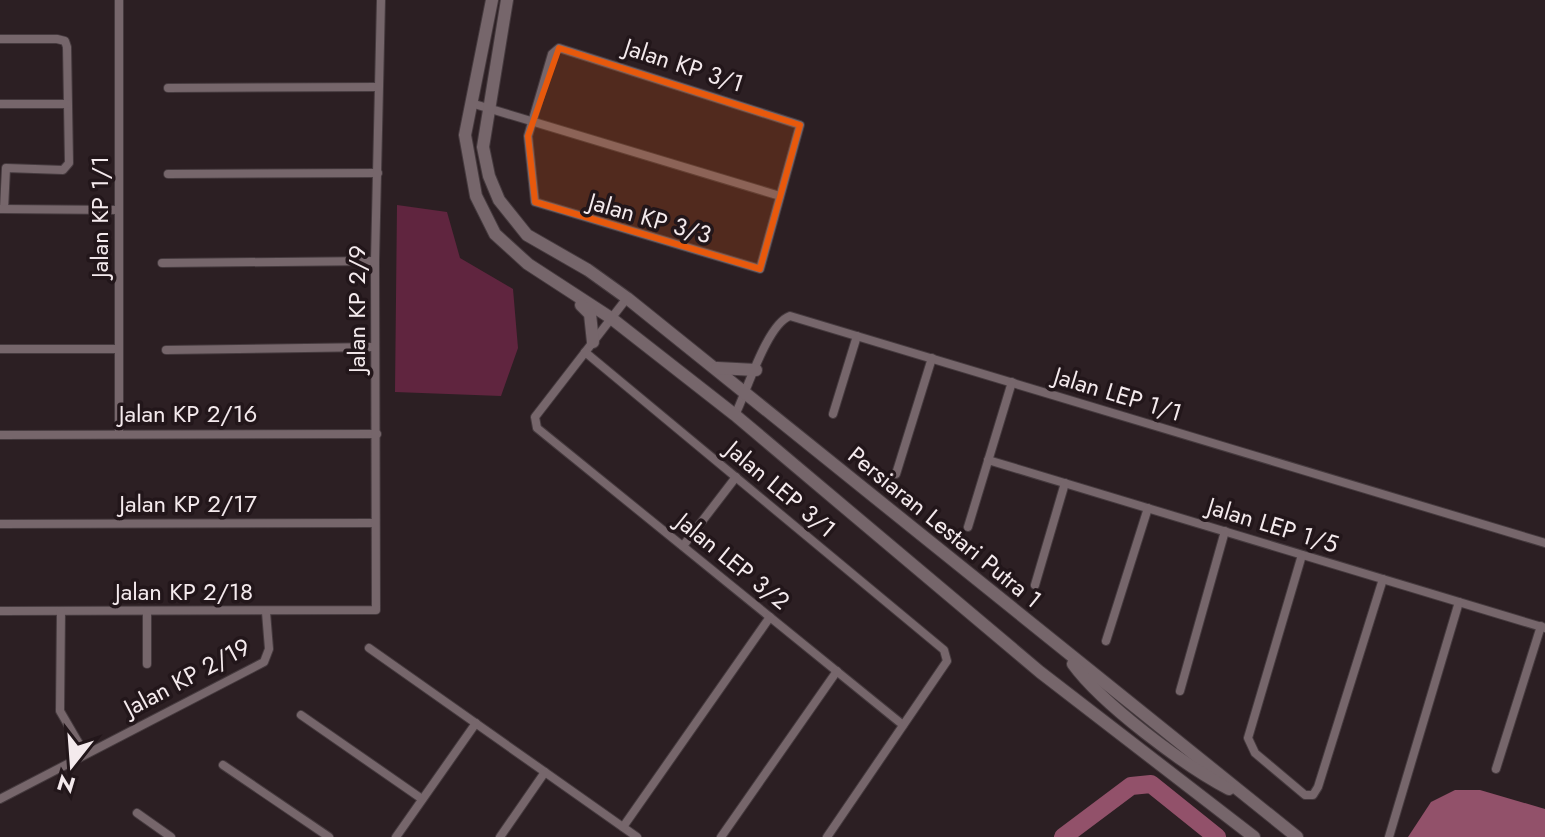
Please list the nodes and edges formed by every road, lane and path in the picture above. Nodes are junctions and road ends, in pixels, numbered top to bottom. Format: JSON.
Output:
{"nodes":[{"id":1,"x":119,"y":0,"type":"edge"},
{"id":2,"x":381,"y":0,"type":"edge"},
{"id":3,"x":492,"y":0,"type":"edge"},
{"id":4,"x":507,"y":0,"type":"edge"},
{"id":5,"x":0,"y":39,"type":"edge"},
{"id":6,"x":378,"y":87,"type":"junction"},
{"id":7,"x":168,"y":88,"type":"dead end"},
{"id":8,"x":471,"y":103,"type":"junction"},
{"id":9,"x":0,"y":104,"type":"edge"},
{"id":10,"x":67,"y":104,"type":"junction"},
{"id":11,"x":487,"y":107,"type":"junction"},
{"id":12,"x":532,"y":122,"type":"junction"},
{"id":13,"x":3,"y":168,"type":"edge"},
{"id":14,"x":378,"y":173,"type":"junction"},
{"id":15,"x":168,"y":174,"type":"dead end"},
{"id":16,"x":780,"y":196,"type":"junction"},
{"id":17,"x":2,"y":209,"type":"edge"},
{"id":18,"x":119,"y":210,"type":"junction"},
{"id":19,"x":375,"y":261,"type":"junction"},
{"id":20,"x":162,"y":263,"type":"dead end"},
{"id":21,"x":562,"y":286,"type":"junction"},
{"id":22,"x":627,"y":298,"type":"junction"},
{"id":23,"x":611,"y":318,"type":"junction"},
{"id":24,"x":857,"y":336,"type":"junction"},
{"id":25,"x":375,"y":347,"type":"junction"},
{"id":26,"x":589,"y":347,"type":"junction"},
{"id":27,"x":0,"y":349,"type":"edge"},
{"id":28,"x":119,"y":349,"type":"junction"},
{"id":29,"x":166,"y":350,"type":"dead end"},
{"id":30,"x":932,"y":358,"type":"junction"},
{"id":31,"x":714,"y":368,"type":"junction"},
{"id":32,"x":756,"y":370,"type":"junction"},
{"id":33,"x":1012,"y":382,"type":"junction"},
{"id":34,"x":746,"y":393,"type":"junction"},
{"id":35,"x":833,"y":414,"type":"dead end"},
{"id":36,"x":735,"y":415,"type":"junction"},
{"id":37,"x":119,"y":433,"type":"junction"},
{"id":38,"x":377,"y":434,"type":"junction"},
{"id":39,"x":0,"y":435,"type":"edge"},
{"id":40,"x":988,"y":460,"type":"junction"},
{"id":41,"x":896,"y":474,"type":"dead end"},
{"id":42,"x":736,"y":477,"type":"junction"},
{"id":43,"x":1065,"y":483,"type":"junction"},
{"id":44,"x":1148,"y":508,"type":"junction"},
{"id":45,"x":375,"y":523,"type":"junction"},
{"id":46,"x":0,"y":524,"type":"edge"},
{"id":47,"x":968,"y":527,"type":"dead end"},
{"id":48,"x":1225,"y":531,"type":"junction"},
{"id":49,"x":1545,"y":543,"type":"edge"},
{"id":50,"x":683,"y":546,"type":"junction"},
{"id":51,"x":1302,"y":555,"type":"junction"},
{"id":52,"x":1383,"y":579,"type":"junction"},
{"id":53,"x":1035,"y":585,"type":"dead end"},
{"id":54,"x":1459,"y":602,"type":"junction"},
{"id":55,"x":0,"y":611,"type":"edge"},
{"id":56,"x":61,"y":611,"type":"junction"},
{"id":57,"x":147,"y":611,"type":"junction"},
{"id":58,"x":266,"y":612,"type":"junction"},
{"id":59,"x":369,"y":613,"type":"joint"},
{"id":60,"x":770,"y":617,"type":"junction"},
{"id":61,"x":1543,"y":627,"type":"edge"},
{"id":62,"x":1106,"y":641,"type":"dead end"},
{"id":63,"x":369,"y":648,"type":"dead end"},
{"id":64,"x":147,"y":664,"type":"dead end"},
{"id":65,"x":837,"y":671,"type":"junction"},
{"id":66,"x":1180,"y":691,"type":"dead end"},
{"id":67,"x":301,"y":715,"type":"dead end"},
{"id":68,"x":476,"y":723,"type":"junction"},
{"id":69,"x":903,"y":725,"type":"junction"},
{"id":70,"x":85,"y":754,"type":"junction"},
{"id":71,"x":223,"y":765,"type":"dead end"},
{"id":72,"x":1496,"y":769,"type":"dead end"},
{"id":73,"x":545,"y":772,"type":"junction"},
{"id":74,"x":0,"y":799,"type":"edge"},
{"id":75,"x":422,"y":799,"type":"junction"},
{"id":76,"x":137,"y":813,"type":"dead end"},
{"id":77,"x":623,"y":827,"type":"junction"},
{"id":78,"x":171,"y":837,"type":"edge"},
{"id":79,"x":329,"y":837,"type":"edge"},
{"id":80,"x":396,"y":837,"type":"edge"},
{"id":81,"x":500,"y":837,"type":"edge"},
{"id":82,"x":637,"y":837,"type":"edge"},
{"id":83,"x":721,"y":837,"type":"edge"},
{"id":84,"x":827,"y":837,"type":"edge"},
{"id":85,"x":1254,"y":837,"type":"edge"},
{"id":86,"x":1297,"y":837,"type":"edge"},
{"id":87,"x":1389,"y":837,"type":"edge"}],
"edges":[{"from":1,"to":18,"type":"street","name":"Jalan KP 1/1"},
{"from":2,"to":6,"type":"street","name":"Jalan KP 2/9"},
{"from":3,"to":8,"type":"street"},
{"from":4,"to":11,"type":"street","name":"Persiaran Lestari Putra 1"},
{"from":5,"to":10,"type":"street"},
{"from":6,"to":7,"type":"street"},
{"from":6,"to":14,"type":"street","name":"Jalan KP 2/9"},
{"from":8,"to":11,"type":"street"},
{"from":8,"to":21,"type":"street"},
{"from":9,"to":10,"type":"street"},
{"from":10,"to":13,"type":"street"},
{"from":11,"to":12,"type":"street"},
{"from":11,"to":22,"type":"street","name":"Persiaran Lestari Putra 1"},
{"from":12,"to":16,"type":"street"},
{"from":12,"to":16,"type":"street","name":"Jalan KP 3/3"},
{"from":12,"to":16,"type":"street","name":"Jalan KP 3/1"},
{"from":13,"to":17,"type":"street"},
{"from":14,"to":15,"type":"street"},
{"from":14,"to":19,"type":"street","name":"Jalan KP 2/9"},
{"from":17,"to":18,"type":"street"},
{"from":18,"to":28,"type":"street","name":"Jalan KP 1/1"},
{"from":19,"to":20,"type":"street"},
{"from":19,"to":25,"type":"street","name":"Jalan KP 2/9"},
{"from":21,"to":23,"type":"street","name":"Persiaran Lestari Putra 1"},
{"from":21,"to":26,"type":"street"},
{"from":22,"to":23,"type":"street"},
{"from":22,"to":31,"type":"street","name":"Persiaran Lestari Putra 1"},
{"from":23,"to":26,"type":"street"},
{"from":23,"to":36,"type":"street","name":"Persiaran Lestari Putra 1"},
{"from":24,"to":30,"type":"street","name":"Jalan LEP 1/1"},
{"from":24,"to":32,"type":"street","name":"Jalan LEP 1/1"},
{"from":24,"to":35,"type":"street"},
{"from":25,"to":29,"type":"street"},
{"from":25,"to":38,"type":"street","name":"Jalan KP 2/9"},
{"from":26,"to":42,"type":"street","name":"Jalan LEP 3/1"},
{"from":26,"to":50,"type":"street","name":"Jalan LEP 3/2"},
{"from":27,"to":28,"type":"street"},
{"from":28,"to":37,"type":"street","name":"Jalan KP 1/1"},
{"from":30,"to":33,"type":"street","name":"Jalan LEP 1/1"},
{"from":30,"to":41,"type":"street"},
{"from":31,"to":32,"type":"street"},
{"from":31,"to":34,"type":"street","name":"Persiaran Lestari Putra 1"},
{"from":32,"to":34,"type":"street","name":"Jalan LEP 1/1"},
{"from":33,"to":40,"type":"street"},
{"from":33,"to":49,"type":"street","name":"Jalan LEP 1/1"},
{"from":34,"to":36,"type":"street","name":"Jalan LEP 1/1"},
{"from":34,"to":86,"type":"street","name":"Persiaran Lestari Putra 1"},
{"from":36,"to":85,"type":"street","name":"Persiaran Lestari Putra 1"},
{"from":37,"to":38,"type":"street","name":"Jalan KP 2/16"},
{"from":37,"to":39,"type":"street","name":"Jalan KP 2/16"},
{"from":38,"to":45,"type":"street","name":"Jalan KP 2/9"},
{"from":40,"to":43,"type":"street","name":"Jalan LEP 1/5"},
{"from":40,"to":47,"type":"street"},
{"from":42,"to":50,"type":"street"},
{"from":42,"to":69,"type":"street","name":"Jalan LEP 3/1"},
{"from":43,"to":44,"type":"street","name":"Jalan LEP 1/5"},
{"from":43,"to":53,"type":"street"},
{"from":44,"to":48,"type":"street","name":"Jalan LEP 1/5"},
{"from":44,"to":62,"type":"street"},
{"from":45,"to":46,"type":"street","name":"Jalan KP 2/17"},
{"from":45,"to":59,"type":"street","name":"Jalan KP 2/9"},
{"from":48,"to":51,"type":"street","name":"Jalan LEP 1/5"},
{"from":48,"to":66,"type":"street"},
{"from":50,"to":60,"type":"street","name":"Jalan LEP 3/2"},
{"from":51,"to":52,"type":"street","name":"Jalan LEP 1/5"},
{"from":51,"to":52,"type":"street"},
{"from":52,"to":54,"type":"street","name":"Jalan LEP 1/5"},
{"from":54,"to":61,"type":"street","name":"Jalan LEP 1/5"},
{"from":54,"to":87,"type":"street"},
{"from":55,"to":56,"type":"street","name":"Jalan KP 2/18"},
{"from":56,"to":57,"type":"street","name":"Jalan KP 2/18"},
{"from":56,"to":70,"type":"street"},
{"from":57,"to":58,"type":"street","name":"Jalan KP 2/18"},
{"from":57,"to":64,"type":"street"},
{"from":58,"to":59,"type":"street","name":"Jalan KP 2/18"},
{"from":58,"to":70,"type":"street","name":"Jalan KP 2/19"},
{"from":60,"to":65,"type":"street","name":"Jalan LEP 3/2"},
{"from":60,"to":77,"type":"street"},
{"from":61,"to":72,"type":"street"},
{"from":63,"to":68,"type":"street"},
{"from":65,"to":69,"type":"street","name":"Jalan LEP 3/2"},
{"from":65,"to":83,"type":"street"},
{"from":67,"to":75,"type":"street"},
{"from":68,"to":73,"type":"street"},
{"from":68,"to":75,"type":"street"},
{"from":69,"to":84,"type":"street"},
{"from":70,"to":74,"type":"street","name":"Jalan KP 2/19"},
{"from":71,"to":79,"type":"street"},
{"from":73,"to":77,"type":"street"},
{"from":73,"to":81,"type":"street"},
{"from":75,"to":80,"type":"street"},
{"from":76,"to":78,"type":"street"},
{"from":77,"to":82,"type":"street"}]}
